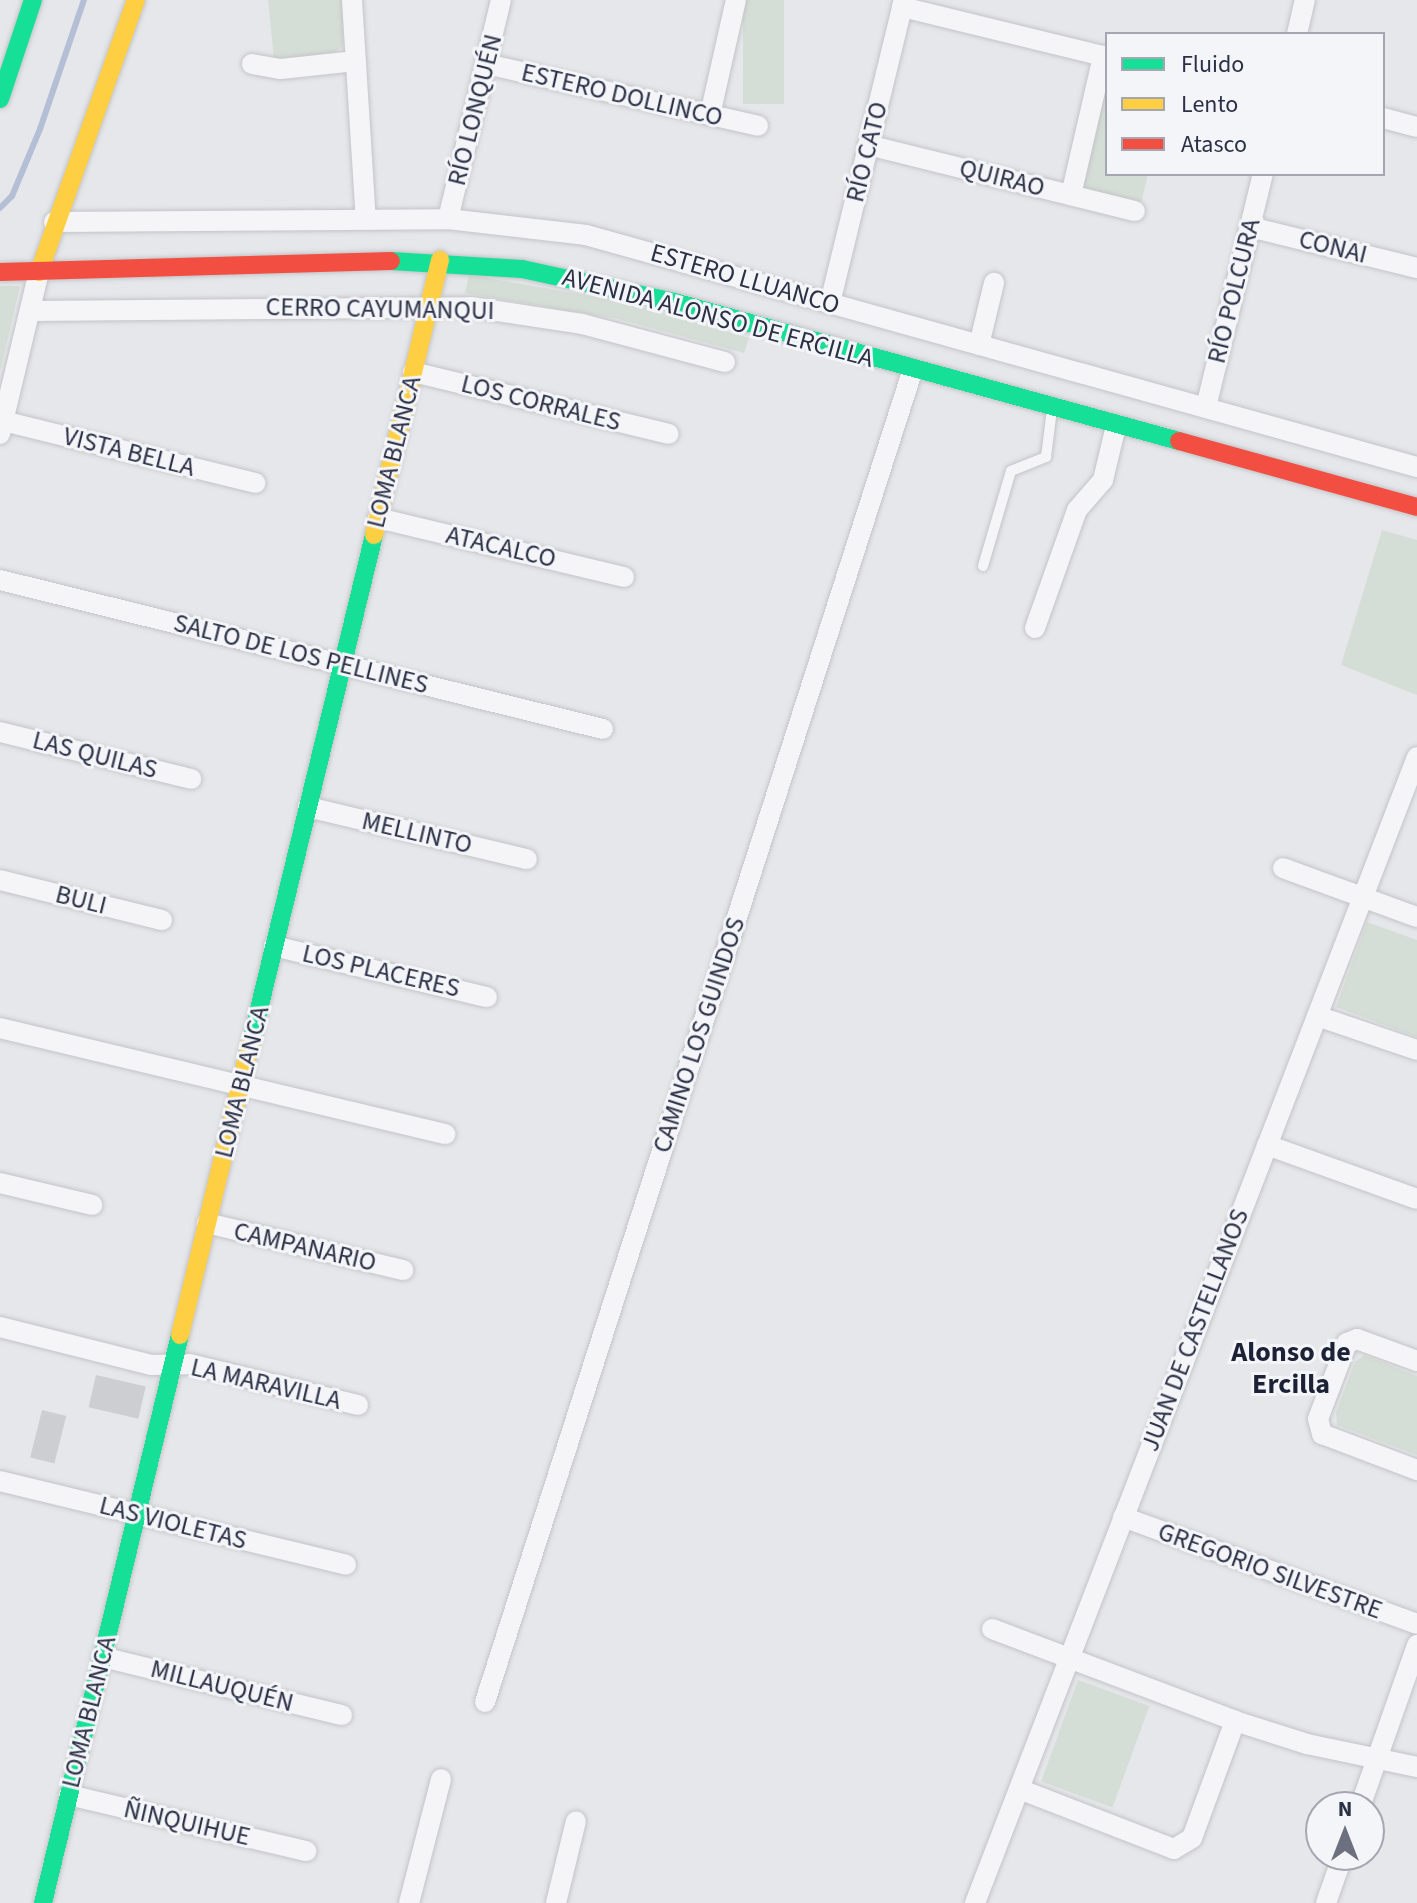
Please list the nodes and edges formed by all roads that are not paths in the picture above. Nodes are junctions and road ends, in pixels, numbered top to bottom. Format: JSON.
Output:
{"nodes":[{"id":1,"x":33,"y":0,"type":"edge"},
{"id":2,"x":136,"y":0,"type":"edge"},
{"id":3,"x":352,"y":0,"type":"edge"},
{"id":4,"x":501,"y":0,"type":"edge"},
{"id":5,"x":736,"y":0,"type":"edge"},
{"id":6,"x":1305,"y":0,"type":"edge"},
{"id":7,"x":903,"y":3,"type":"edge"},
{"id":8,"x":1297,"y":32,"type":"edge"},
{"id":9,"x":1105,"y":56,"type":"edge"},
{"id":10,"x":356,"y":61,"type":"junction"},
{"id":11,"x":252,"y":64,"type":"dead end"},
{"id":12,"x":486,"y":64,"type":"junction"},
{"id":13,"x":0,"y":99,"type":"edge"},
{"id":14,"x":710,"y":115,"type":"junction"},
{"id":15,"x":1385,"y":119,"type":"edge"},
{"id":16,"x":758,"y":126,"type":"dead end"},
{"id":17,"x":1417,"y":127,"type":"edge"},
{"id":18,"x":868,"y":145,"type":"junction"},
{"id":19,"x":1263,"y":176,"type":"edge"},
{"id":20,"x":1071,"y":195,"type":"junction"},
{"id":21,"x":1135,"y":211,"type":"dead end"},
{"id":22,"x":448,"y":219,"type":"junction"},
{"id":23,"x":366,"y":220,"type":"junction"},
{"id":24,"x":54,"y":222,"type":"junction"},
{"id":25,"x":1250,"y":227,"type":"junction"},
{"id":26,"x":440,"y":260,"type":"junction"},
{"id":27,"x":1417,"y":268,"type":"edge"},
{"id":28,"x":0,"y":272,"type":"edge"},
{"id":29,"x":39,"y":272,"type":"junction"},
{"id":30,"x":994,"y":283,"type":"dead end"},
{"id":31,"x":830,"y":303,"type":"junction"},
{"id":32,"x":429,"y":306,"type":"junction"},
{"id":33,"x":30,"y":311,"type":"junction"},
{"id":34,"x":979,"y":345,"type":"junction"},
{"id":35,"x":725,"y":362,"type":"dead end"},
{"id":36,"x":913,"y":369,"type":"junction"},
{"id":37,"x":413,"y":372,"type":"junction"},
{"id":38,"x":1206,"y":407,"type":"junction"},
{"id":39,"x":1052,"y":409,"type":"junction"},
{"id":40,"x":1116,"y":426,"type":"junction"},
{"id":41,"x":2,"y":427,"type":"edge"},
{"id":42,"x":669,"y":434,"type":"dead end"},
{"id":43,"x":1417,"y":467,"type":"edge"},
{"id":44,"x":256,"y":483,"type":"dead end"},
{"id":45,"x":1417,"y":507,"type":"edge"},
{"id":46,"x":378,"y":518,"type":"junction"},
{"id":47,"x":983,"y":566,"type":"dead end"},
{"id":48,"x":624,"y":577,"type":"dead end"},
{"id":49,"x":0,"y":580,"type":"edge"},
{"id":50,"x":1035,"y":628,"type":"dead end"},
{"id":51,"x":343,"y":665,"type":"junction"},
{"id":52,"x":603,"y":729,"type":"dead end"},
{"id":53,"x":0,"y":732,"type":"edge"},
{"id":54,"x":1415,"y":766,"type":"edge"},
{"id":55,"x":191,"y":779,"type":"dead end"},
{"id":56,"x":308,"y":807,"type":"junction"},
{"id":57,"x":527,"y":859,"type":"dead end"},
{"id":58,"x":1283,"y":868,"type":"dead end"},
{"id":59,"x":0,"y":880,"type":"edge"},
{"id":60,"x":1362,"y":897,"type":"junction"},
{"id":61,"x":1417,"y":917,"type":"edge"},
{"id":62,"x":162,"y":920,"type":"dead end"},
{"id":63,"x":274,"y":946,"type":"junction"},
{"id":64,"x":487,"y":997,"type":"dead end"},
{"id":65,"x":1317,"y":1016,"type":"junction"},
{"id":66,"x":0,"y":1028,"type":"edge"},
{"id":67,"x":1417,"y":1050,"type":"edge"},
{"id":68,"x":241,"y":1086,"type":"junction"},
{"id":69,"x":446,"y":1134,"type":"dead end"},
{"id":70,"x":1267,"y":1145,"type":"junction"},
{"id":71,"x":0,"y":1183,"type":"edge"},
{"id":72,"x":1417,"y":1199,"type":"edge"},
{"id":73,"x":92,"y":1205,"type":"dead end"},
{"id":74,"x":207,"y":1223,"type":"junction"},
{"id":75,"x":403,"y":1270,"type":"dead end"},
{"id":76,"x":0,"y":1327,"type":"edge"},
{"id":77,"x":1417,"y":1361,"type":"edge"},
{"id":78,"x":173,"y":1365,"type":"junction"},
{"id":79,"x":358,"y":1405,"type":"dead end"},
{"id":80,"x":1417,"y":1470,"type":"edge"},
{"id":81,"x":0,"y":1481,"type":"edge"},
{"id":82,"x":137,"y":1514,"type":"junction"},
{"id":83,"x":1123,"y":1517,"type":"junction"},
{"id":84,"x":346,"y":1565,"type":"dead end"},
{"id":85,"x":1417,"y":1624,"type":"edge"},
{"id":86,"x":992,"y":1629,"type":"dead end"},
{"id":87,"x":1417,"y":1645,"type":"edge"},
{"id":88,"x":102,"y":1657,"type":"junction"},
{"id":89,"x":1068,"y":1660,"type":"junction"},
{"id":90,"x":485,"y":1702,"type":"dead end"},
{"id":91,"x":342,"y":1715,"type":"dead end"},
{"id":92,"x":1235,"y":1721,"type":"junction"},
{"id":93,"x":1376,"y":1760,"type":"junction"},
{"id":94,"x":1417,"y":1767,"type":"edge"},
{"id":95,"x":441,"y":1779,"type":"dead end"},
{"id":96,"x":1019,"y":1789,"type":"junction"},
{"id":97,"x":1365,"y":1791,"type":"edge"},
{"id":98,"x":69,"y":1795,"type":"junction"},
{"id":99,"x":576,"y":1821,"type":"dead end"},
{"id":100,"x":306,"y":1851,"type":"dead end"},
{"id":101,"x":1337,"y":1871,"type":"edge"},
{"id":102,"x":43,"y":1903,"type":"edge"},
{"id":103,"x":409,"y":1903,"type":"edge"},
{"id":104,"x":556,"y":1903,"type":"edge"},
{"id":105,"x":975,"y":1903,"type":"edge"},
{"id":106,"x":1326,"y":1903,"type":"edge"}],
"edges":[{"from":1,"to":13,"type":"street"},
{"from":2,"to":24,"type":"street"},
{"from":3,"to":10,"type":"street"},
{"from":4,"to":12,"type":"street","name":"RÍO LONQUÉN"},
{"from":5,"to":14,"type":"street"},
{"from":6,"to":8,"type":"street"},
{"from":7,"to":9,"type":"street"},
{"from":7,"to":18,"type":"street","name":"RÍO CATO"},
{"from":9,"to":20,"type":"street"},
{"from":10,"to":11,"type":"street"},
{"from":10,"to":23,"type":"street"},
{"from":12,"to":14,"type":"street","name":"ESTERO DOLLINCO"},
{"from":12,"to":22,"type":"street","name":"RÍO LONQUÉN"},
{"from":14,"to":16,"type":"street","name":"ESTERO DOLLINCO"},
{"from":15,"to":17,"type":"street"},
{"from":18,"to":20,"type":"street","name":"QUIRAO"},
{"from":18,"to":31,"type":"street","name":"RÍO CATO"},
{"from":19,"to":25,"type":"street","name":"RÍO POLCURA"},
{"from":20,"to":21,"type":"street","name":"QUIRAO"},
{"from":22,"to":23,"type":"street","name":"ESTERO LLUANCO"},
{"from":22,"to":31,"type":"street","name":"ESTERO LLUANCO"},
{"from":23,"to":24,"type":"street","name":"ESTERO LLUANCO"},
{"from":24,"to":29,"type":"street"},
{"from":25,"to":27,"type":"street","name":"CONAI"},
{"from":25,"to":38,"type":"street","name":"RÍO POLCURA"},
{"from":26,"to":29,"type":"street","name":"AVENIDA ALONSO DE ERCILLA"},
{"from":26,"to":32,"type":"street","name":"LOMA BLANCA"},
{"from":26,"to":36,"type":"street","name":"AVENIDA ALONSO DE ERCILLA"},
{"from":28,"to":29,"type":"street","name":"AVENIDA ALONSO DE ERCILLA"},
{"from":29,"to":33,"type":"street"},
{"from":30,"to":34,"type":"street"},
{"from":31,"to":34,"type":"street","name":"ESTERO LLUANCO"},
{"from":32,"to":33,"type":"street","name":"CERRO CAYUMANQUI"},
{"from":32,"to":35,"type":"street","name":"CERRO CAYUMANQUI"},
{"from":32,"to":37,"type":"street","name":"LOMA BLANCA"},
{"from":33,"to":41,"type":"street"},
{"from":34,"to":38,"type":"street","name":"ESTERO LLUANCO"},
{"from":36,"to":39,"type":"street","name":"AVENIDA ALONSO DE ERCILLA"},
{"from":36,"to":90,"type":"street","name":"CAMINO LOS GUINDOS"},
{"from":37,"to":42,"type":"street","name":"LOS CORRALES"},
{"from":37,"to":46,"type":"street","name":"LOMA BLANCA"},
{"from":38,"to":43,"type":"street","name":"ESTERO LLUANCO"},
{"from":39,"to":40,"type":"street","name":"AVENIDA ALONSO DE ERCILLA"},
{"from":39,"to":47,"type":"lane"},
{"from":40,"to":45,"type":"street","name":"AVENIDA ALONSO DE ERCILLA"},
{"from":40,"to":50,"type":"street"},
{"from":41,"to":44,"type":"street","name":"VISTA BELLA"},
{"from":46,"to":48,"type":"street","name":"ATACALCO"},
{"from":46,"to":51,"type":"street","name":"LOMA BLANCA"},
{"from":49,"to":51,"type":"street","name":"SALTO DE LOS PELLINES"},
{"from":51,"to":52,"type":"street","name":"SALTO DE LOS PELLINES"},
{"from":51,"to":56,"type":"street","name":"LOMA BLANCA"},
{"from":53,"to":55,"type":"street","name":"LAS QUILAS"},
{"from":54,"to":60,"type":"street","name":"JUAN DE CASTELLANOS"},
{"from":56,"to":57,"type":"street","name":"MELLINTO"},
{"from":56,"to":63,"type":"street","name":"LOMA BLANCA"},
{"from":58,"to":60,"type":"street"},
{"from":59,"to":62,"type":"street","name":"BULI"},
{"from":60,"to":61,"type":"street"},
{"from":60,"to":65,"type":"street","name":"JUAN DE CASTELLANOS"},
{"from":63,"to":64,"type":"street","name":"LOS PLACERES"},
{"from":63,"to":68,"type":"street","name":"LOMA BLANCA"},
{"from":65,"to":67,"type":"street"},
{"from":65,"to":70,"type":"street","name":"JUAN DE CASTELLANOS"},
{"from":66,"to":68,"type":"street"},
{"from":68,"to":69,"type":"street"},
{"from":68,"to":74,"type":"street","name":"LOMA BLANCA"},
{"from":70,"to":72,"type":"street"},
{"from":70,"to":83,"type":"street","name":"JUAN DE CASTELLANOS"},
{"from":71,"to":73,"type":"street"},
{"from":74,"to":75,"type":"street","name":"CAMPANARIO"},
{"from":74,"to":78,"type":"street","name":"LOMA BLANCA"},
{"from":76,"to":78,"type":"street","name":"LA MARAVILLA"},
{"from":77,"to":80,"type":"street"},
{"from":78,"to":79,"type":"street","name":"LA MARAVILLA"},
{"from":78,"to":82,"type":"street","name":"LOMA BLANCA"},
{"from":81,"to":82,"type":"street","name":"LAS VIOLETAS"},
{"from":82,"to":84,"type":"street","name":"LAS VIOLETAS"},
{"from":82,"to":88,"type":"street","name":"LOMA BLANCA"},
{"from":83,"to":85,"type":"street","name":"GREGORIO SILVESTRE"},
{"from":83,"to":89,"type":"street","name":"JUAN DE CASTELLANOS"},
{"from":86,"to":89,"type":"street"},
{"from":87,"to":93,"type":"street"},
{"from":88,"to":91,"type":"street","name":"MILLAUQUÉN"},
{"from":88,"to":98,"type":"street","name":"LOMA BLANCA"},
{"from":89,"to":92,"type":"street"},
{"from":89,"to":96,"type":"street","name":"JUAN DE CASTELLANOS"},
{"from":92,"to":93,"type":"street"},
{"from":92,"to":96,"type":"street"},
{"from":93,"to":94,"type":"street"},
{"from":93,"to":97,"type":"street"},
{"from":95,"to":103,"type":"street"},
{"from":96,"to":105,"type":"street","name":"JUAN DE CASTELLANOS"},
{"from":98,"to":100,"type":"street","name":"ÑINQUIHUE"},
{"from":98,"to":102,"type":"street","name":"LOMA BLANCA"},
{"from":99,"to":104,"type":"street"},
{"from":101,"to":106,"type":"street"}]}
